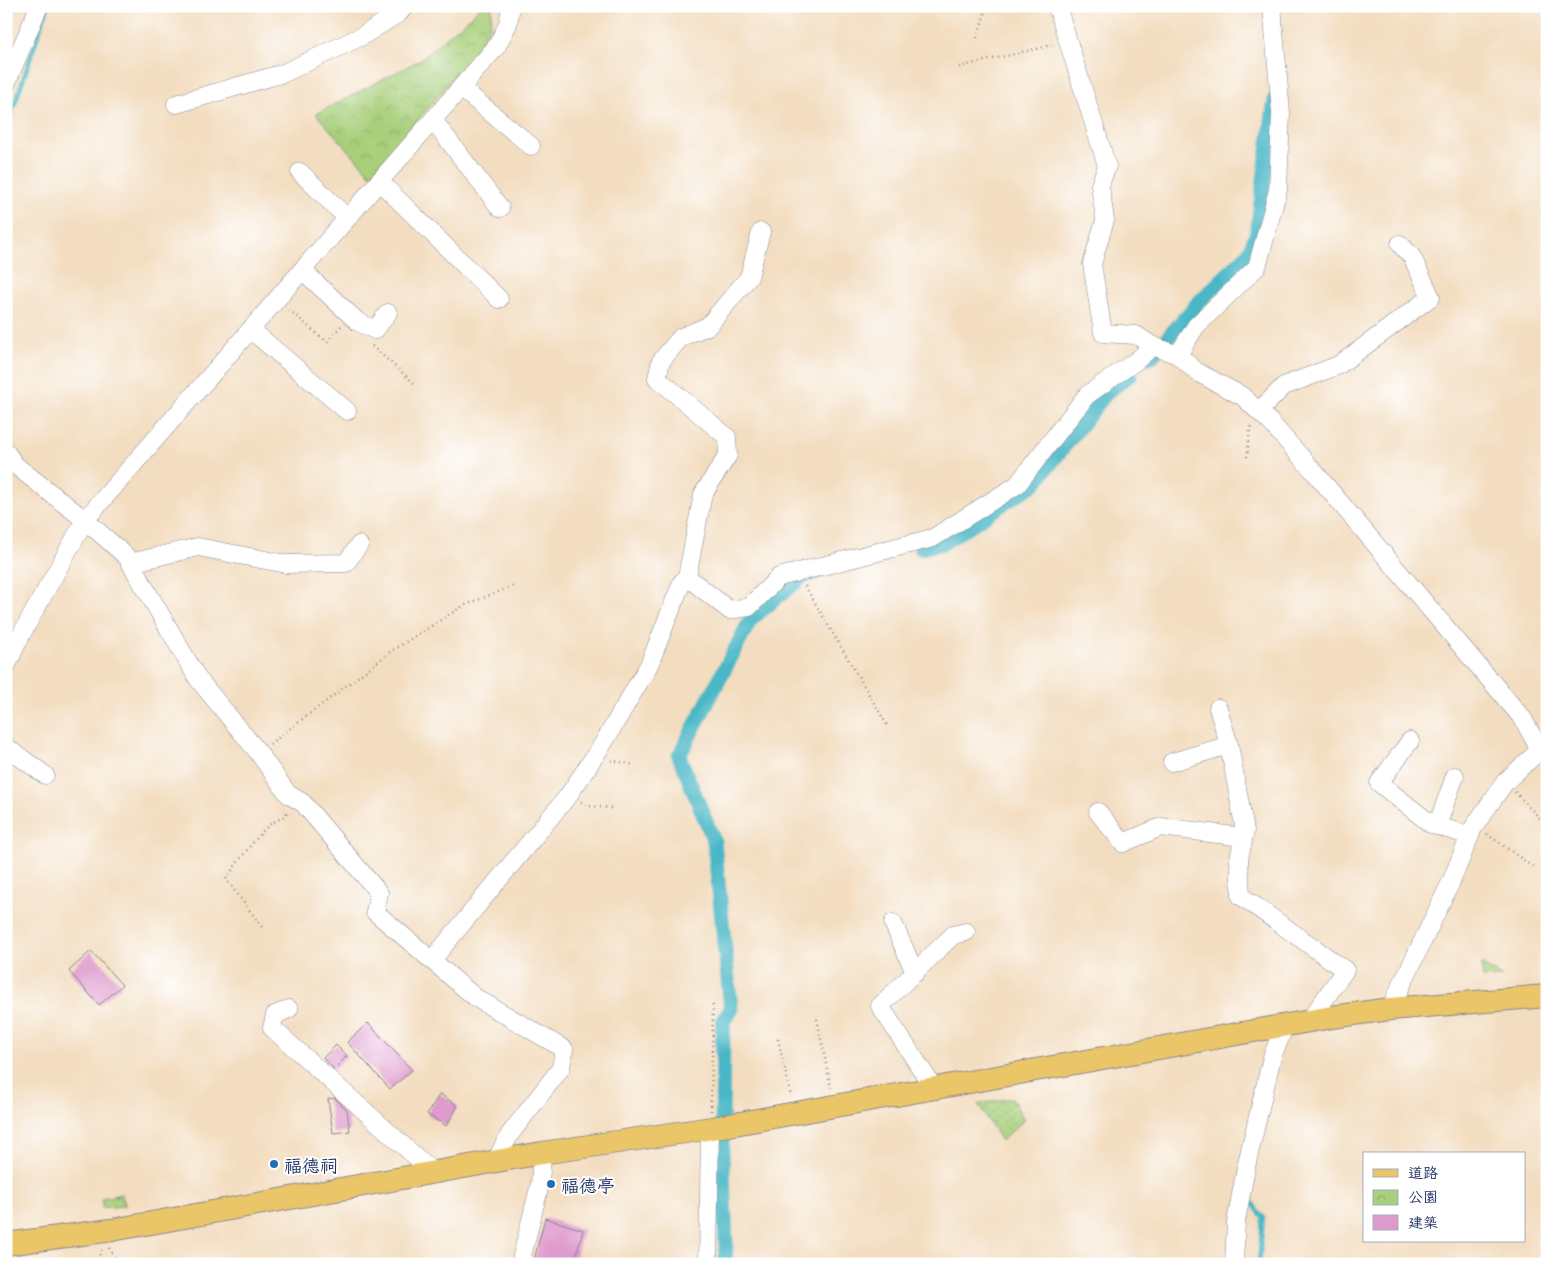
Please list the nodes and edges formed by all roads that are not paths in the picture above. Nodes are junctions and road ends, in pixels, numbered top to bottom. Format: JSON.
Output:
{"nodes":[{"id":1,"x":39,"y":6,"type":"edge"},
{"id":2,"x":405,"y":6,"type":"edge"},
{"id":3,"x":511,"y":6,"type":"edge"},
{"id":4,"x":1057,"y":6,"type":"edge"},
{"id":5,"x":1272,"y":6,"type":"edge"},
{"id":6,"x":6,"y":84,"type":"edge"},
{"id":7,"x":461,"y":88,"type":"junction"},
{"id":8,"x":176,"y":104,"type":"dead end"},
{"id":9,"x":433,"y":120,"type":"junction"},
{"id":10,"x":531,"y":146,"type":"dead end"},
{"id":11,"x":300,"y":172,"type":"dead end"},
{"id":12,"x":379,"y":181,"type":"junction"},
{"id":13,"x":500,"y":208,"type":"dead end"},
{"id":14,"x":347,"y":218,"type":"junction"},
{"id":15,"x":761,"y":232,"type":"dead end"},
{"id":16,"x":1400,"y":244,"type":"dead end"},
{"id":17,"x":302,"y":270,"type":"junction"},
{"id":18,"x":499,"y":299,"type":"dead end"},
{"id":19,"x":388,"y":313,"type":"dead end"},
{"id":20,"x":250,"y":330,"type":"junction"},
{"id":21,"x":1153,"y":346,"type":"junction"},
{"id":22,"x":1178,"y":355,"type":"junction"},
{"id":23,"x":347,"y":411,"type":"dead end"},
{"id":24,"x":1259,"y":411,"type":"junction"},
{"id":25,"x":6,"y":452,"type":"edge"},
{"id":26,"x":85,"y":520,"type":"junction"},
{"id":27,"x":359,"y":546,"type":"dead end"},
{"id":28,"x":130,"y":563,"type":"junction"},
{"id":29,"x":687,"y":577,"type":"junction"},
{"id":30,"x":6,"y":667,"type":"edge"},
{"id":31,"x":1218,"y":708,"type":"dead end"},
{"id":32,"x":1410,"y":742,"type":"dead end"},
{"id":33,"x":1229,"y":745,"type":"junction"},
{"id":34,"x":6,"y":747,"type":"edge"},
{"id":35,"x":1543,"y":748,"type":"edge"},
{"id":36,"x":1172,"y":762,"type":"dead end"},
{"id":37,"x":45,"y":775,"type":"dead end"},
{"id":38,"x":1455,"y":776,"type":"dead end"},
{"id":39,"x":1098,"y":812,"type":"dead end"},
{"id":40,"x":1437,"y":826,"type":"junction"},
{"id":41,"x":1473,"y":831,"type":"junction"},
{"id":42,"x":1243,"y":837,"type":"junction"},
{"id":43,"x":893,"y":923,"type":"dead end"},
{"id":44,"x":966,"y":932,"type":"dead end"},
{"id":45,"x":432,"y":960,"type":"junction"},
{"id":46,"x":915,"y":973,"type":"junction"},
{"id":47,"x":1547,"y":983,"type":"edge"},
{"id":48,"x":1537,"y":997,"type":"edge"},
{"id":49,"x":289,"y":1008,"type":"dead end"},
{"id":50,"x":1390,"y":1009,"type":"junction"},
{"id":51,"x":1310,"y":1020,"type":"junction"},
{"id":52,"x":1285,"y":1025,"type":"junction"},
{"id":53,"x":933,"y":1087,"type":"junction"},
{"id":54,"x":711,"y":1128,"type":"junction"},
{"id":55,"x":542,"y":1153,"type":"junction"},
{"id":56,"x":495,"y":1162,"type":"junction"},
{"id":57,"x":434,"y":1173,"type":"junction"},
{"id":58,"x":6,"y":1244,"type":"edge"},
{"id":59,"x":520,"y":1264,"type":"edge"},
{"id":60,"x":708,"y":1264,"type":"edge"},
{"id":61,"x":1234,"y":1264,"type":"edge"}],
"edges":[{"from":1,"to":6,"type":"street"},
{"from":2,"to":8,"type":"street"},
{"from":3,"to":7,"type":"street"},
{"from":4,"to":21,"type":"street"},
{"from":5,"to":22,"type":"street"},
{"from":7,"to":9,"type":"street"},
{"from":7,"to":10,"type":"street"},
{"from":9,"to":12,"type":"street"},
{"from":9,"to":13,"type":"street"},
{"from":11,"to":14,"type":"street"},
{"from":12,"to":14,"type":"street"},
{"from":12,"to":18,"type":"street"},
{"from":14,"to":17,"type":"street"},
{"from":15,"to":29,"type":"street"},
{"from":16,"to":24,"type":"street"},
{"from":17,"to":19,"type":"street"},
{"from":17,"to":20,"type":"street"},
{"from":20,"to":23,"type":"street"},
{"from":20,"to":26,"type":"street"},
{"from":21,"to":22,"type":"street"},
{"from":21,"to":29,"type":"street"},
{"from":22,"to":24,"type":"street"},
{"from":24,"to":35,"type":"street"},
{"from":25,"to":26,"type":"street"},
{"from":26,"to":28,"type":"street"},
{"from":26,"to":30,"type":"street"},
{"from":27,"to":28,"type":"street"},
{"from":28,"to":45,"type":"street"},
{"from":29,"to":45,"type":"street"},
{"from":31,"to":33,"type":"street"},
{"from":32,"to":40,"type":"street"},
{"from":33,"to":36,"type":"street"},
{"from":33,"to":42,"type":"street"},
{"from":34,"to":37,"type":"street"},
{"from":35,"to":41,"type":"street"},
{"from":38,"to":40,"type":"street"},
{"from":39,"to":42,"type":"street"},
{"from":40,"to":41,"type":"street"},
{"from":41,"to":50,"type":"street"},
{"from":42,"to":51,"type":"street"},
{"from":43,"to":46,"type":"street"},
{"from":44,"to":46,"type":"street"},
{"from":45,"to":56,"type":"street"},
{"from":46,"to":53,"type":"street"},
{"from":47,"to":48,"type":"street"},
{"from":48,"to":50,"type":"main road"},
{"from":49,"to":57,"type":"street"},
{"from":50,"to":51,"type":"main road"},
{"from":51,"to":52,"type":"main road"},
{"from":52,"to":53,"type":"main road"},
{"from":52,"to":61,"type":"street"},
{"from":53,"to":54,"type":"main road"},
{"from":54,"to":55,"type":"main road"},
{"from":54,"to":60,"type":"street"},
{"from":55,"to":56,"type":"main road"},
{"from":55,"to":59,"type":"street"},
{"from":56,"to":57,"type":"main road"},
{"from":57,"to":58,"type":"main road"}]}
